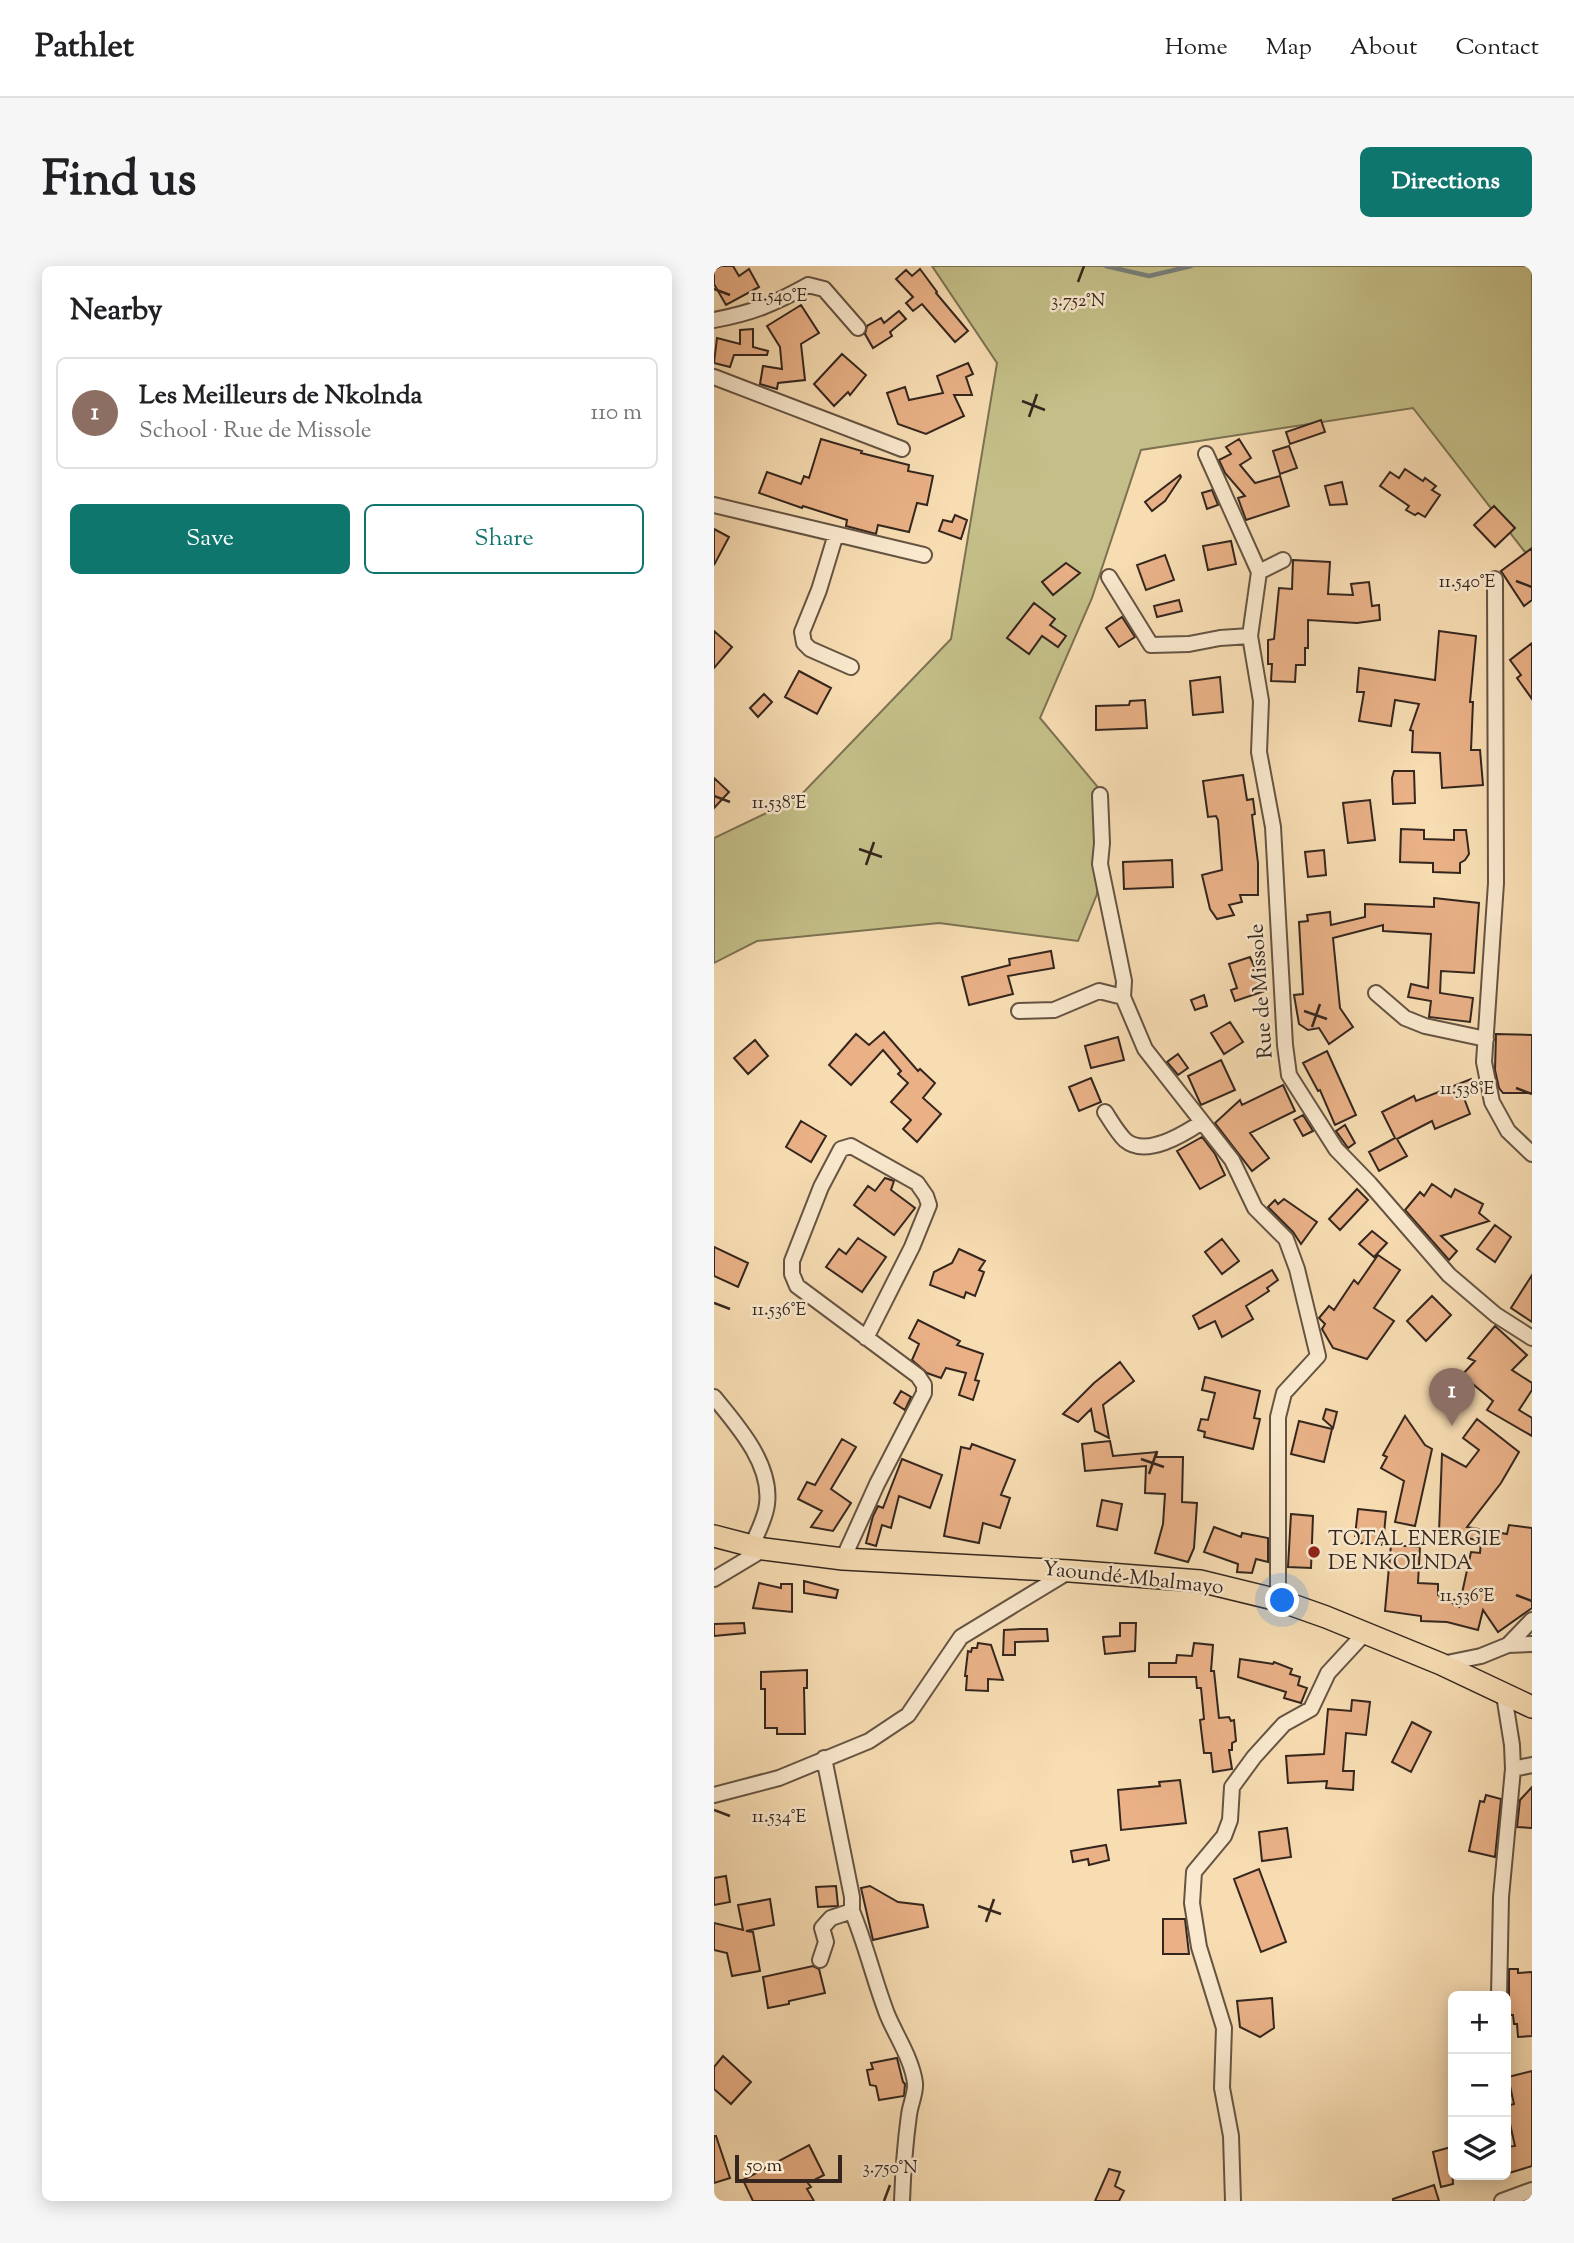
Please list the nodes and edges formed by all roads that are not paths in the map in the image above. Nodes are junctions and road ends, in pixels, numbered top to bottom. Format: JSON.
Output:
{"nodes":[{"id":1,"x":714,"y":320,"type":"edge"},
{"id":2,"x":858,"y":328,"type":"dead end"},
{"id":3,"x":714,"y":377,"type":"edge"},
{"id":4,"x":902,"y":449,"type":"dead end"},
{"id":5,"x":1206,"y":454,"type":"dead end"},
{"id":6,"x":714,"y":505,"type":"edge"},
{"id":7,"x":836,"y":534,"type":"junction"},
{"id":8,"x":924,"y":555,"type":"dead end"},
{"id":9,"x":1283,"y":560,"type":"dead end"},
{"id":10,"x":1259,"y":572,"type":"junction"},
{"id":11,"x":1109,"y":577,"type":"dead end"},
{"id":12,"x":1495,"y":579,"type":"dead end"},
{"id":13,"x":1250,"y":636,"type":"junction"},
{"id":14,"x":851,"y":667,"type":"dead end"},
{"id":15,"x":1100,"y":795,"type":"dead end"},
{"id":16,"x":1376,"y":993,"type":"dead end"},
{"id":17,"x":1123,"y":997,"type":"junction"},
{"id":18,"x":1019,"y":1012,"type":"dead end"},
{"id":19,"x":1486,"y":1039,"type":"junction"},
{"id":20,"x":1105,"y":1112,"type":"dead end"},
{"id":21,"x":1202,"y":1122,"type":"junction"},
{"id":22,"x":1532,"y":1154,"type":"edge"},
{"id":23,"x":866,"y":1338,"type":"junction"},
{"id":24,"x":1532,"y":1338,"type":"edge"},
{"id":25,"x":714,"y":1396,"type":"edge"},
{"id":26,"x":714,"y":1536,"type":"edge"},
{"id":27,"x":758,"y":1547,"type":"junction"},
{"id":28,"x":843,"y":1559,"type":"junction"},
{"id":29,"x":1070,"y":1571,"type":"junction"},
{"id":30,"x":714,"y":1579,"type":"edge"},
{"id":31,"x":1278,"y":1600,"type":"junction"},
{"id":32,"x":1532,"y":1620,"type":"edge"},
{"id":33,"x":1365,"y":1633,"type":"junction"},
{"id":34,"x":1532,"y":1644,"type":"edge"},
{"id":35,"x":1508,"y":1645,"type":"junction"},
{"id":36,"x":1441,"y":1664,"type":"junction"},
{"id":37,"x":1504,"y":1695,"type":"junction"},
{"id":38,"x":1532,"y":1707,"type":"edge"},
{"id":39,"x":824,"y":1758,"type":"junction"},
{"id":40,"x":1532,"y":1765,"type":"edge"},
{"id":41,"x":1513,"y":1769,"type":"junction"},
{"id":42,"x":714,"y":1795,"type":"edge"},
{"id":43,"x":852,"y":1911,"type":"junction"},
{"id":44,"x":820,"y":1960,"type":"dead end"},
{"id":45,"x":1499,"y":1991,"type":"edge"},
{"id":46,"x":1532,"y":2190,"type":"edge"},
{"id":47,"x":902,"y":2201,"type":"edge"},
{"id":48,"x":1234,"y":2201,"type":"edge"},
{"id":49,"x":1503,"y":2201,"type":"edge"}],
"edges":[{"from":1,"to":2,"type":"street"},
{"from":3,"to":4,"type":"street"},
{"from":5,"to":10,"type":"street"},
{"from":6,"to":7,"type":"street"},
{"from":7,"to":8,"type":"street"},
{"from":7,"to":14,"type":"street"},
{"from":9,"to":10,"type":"street"},
{"from":10,"to":13,"type":"street","name":"Rue de Missole"},
{"from":11,"to":13,"type":"street"},
{"from":12,"to":19,"type":"street"},
{"from":13,"to":24,"type":"street","name":"Rue de Missole"},
{"from":15,"to":17,"type":"street"},
{"from":16,"to":19,"type":"street"},
{"from":17,"to":18,"type":"street"},
{"from":17,"to":21,"type":"street"},
{"from":19,"to":22,"type":"street"},
{"from":20,"to":21,"type":"street"},
{"from":21,"to":31,"type":"street"},
{"from":23,"to":23,"type":"street"},
{"from":23,"to":28,"type":"street"},
{"from":25,"to":27,"type":"street"},
{"from":26,"to":27,"type":"highway","name":"Yaoundé-Mbalmayo"},
{"from":27,"to":28,"type":"highway","name":"Yaoundé-Mbalmayo"},
{"from":27,"to":30,"type":"street"},
{"from":28,"to":29,"type":"highway","name":"Yaoundé-Mbalmayo"},
{"from":29,"to":31,"type":"highway","name":"Yaoundé-Mbalmayo"},
{"from":29,"to":39,"type":"street"},
{"from":31,"to":33,"type":"highway","name":"Yaoundé-Mbalmayo"},
{"from":32,"to":35,"type":"street"},
{"from":33,"to":36,"type":"highway","name":"Yaoundé-Mbalmayo"},
{"from":33,"to":48,"type":"street"},
{"from":34,"to":35,"type":"street"},
{"from":35,"to":36,"type":"street"},
{"from":36,"to":37,"type":"highway","name":"Yaoundé-Mbalmayo"},
{"from":37,"to":38,"type":"highway","name":"Yaoundé-Mbalmayo"},
{"from":37,"to":41,"type":"street"},
{"from":39,"to":42,"type":"street"},
{"from":39,"to":43,"type":"street"},
{"from":40,"to":41,"type":"street"},
{"from":41,"to":45,"type":"street"},
{"from":43,"to":44,"type":"street"},
{"from":43,"to":47,"type":"street"},
{"from":46,"to":49,"type":"street"}]}
